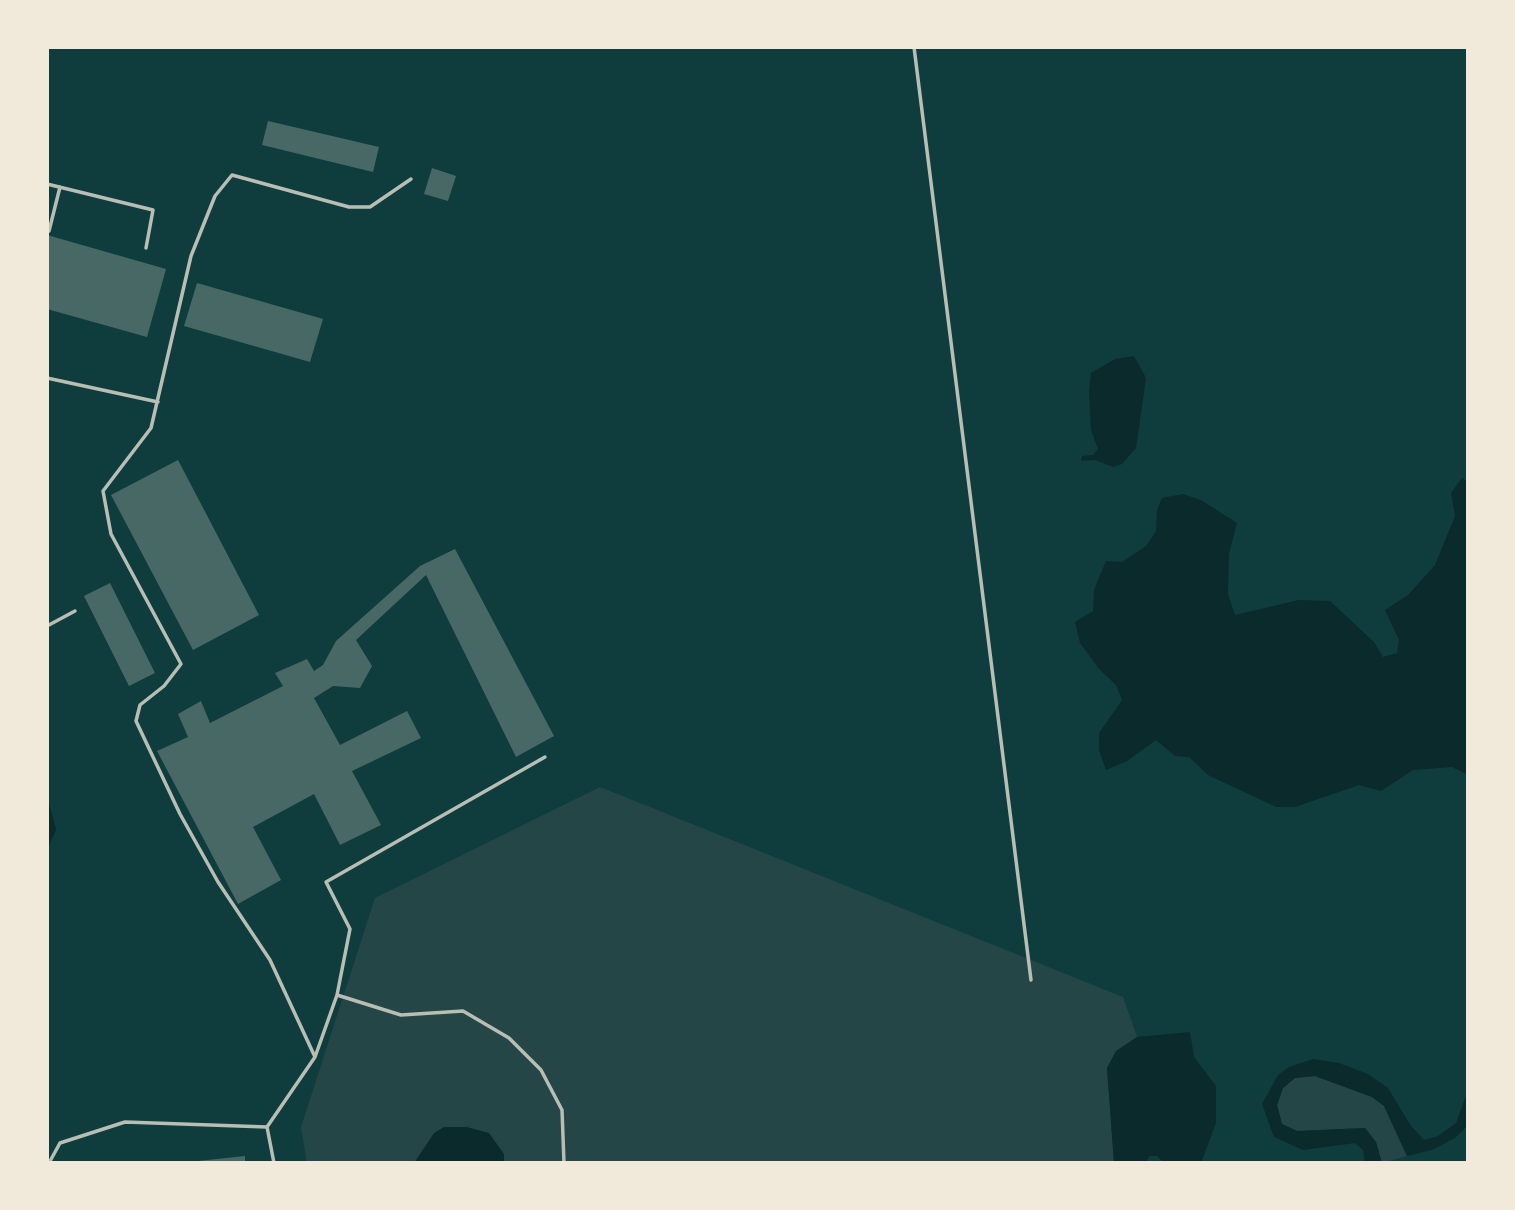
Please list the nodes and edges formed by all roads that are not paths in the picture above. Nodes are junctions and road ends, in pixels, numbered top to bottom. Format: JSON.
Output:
{"nodes":[{"id":1,"x":914,"y":47,"type":"edge"},
{"id":2,"x":411,"y":179,"type":"dead end"},
{"id":3,"x":47,"y":184,"type":"edge"},
{"id":4,"x":60,"y":187,"type":"junction"},
{"id":5,"x":49,"y":231,"type":"dead end"},
{"id":6,"x":146,"y":248,"type":"dead end"},
{"id":7,"x":47,"y":378,"type":"edge"},
{"id":8,"x":158,"y":402,"type":"junction"},
{"id":9,"x":75,"y":611,"type":"dead end"},
{"id":10,"x":47,"y":626,"type":"edge"},
{"id":11,"x":545,"y":757,"type":"dead end"},
{"id":12,"x":1031,"y":980,"type":"dead end"},
{"id":13,"x":337,"y":995,"type":"junction"},
{"id":14,"x":315,"y":1057,"type":"junction"},
{"id":15,"x":267,"y":1127,"type":"junction"},
{"id":16,"x":49,"y":1163,"type":"edge"},
{"id":17,"x":274,"y":1163,"type":"edge"},
{"id":18,"x":564,"y":1163,"type":"edge"}],
"edges":[{"from":1,"to":12,"type":"lane"},
{"from":2,"to":8,"type":"lane"},
{"from":3,"to":4,"type":"lane"},
{"from":4,"to":5,"type":"lane"},
{"from":4,"to":6,"type":"lane"},
{"from":7,"to":8,"type":"lane"},
{"from":8,"to":14,"type":"lane"},
{"from":9,"to":10,"type":"lane"},
{"from":11,"to":13,"type":"lane"},
{"from":13,"to":14,"type":"lane"},
{"from":13,"to":18,"type":"lane"},
{"from":14,"to":15,"type":"lane"},
{"from":15,"to":16,"type":"lane"},
{"from":15,"to":17,"type":"lane"}]}
